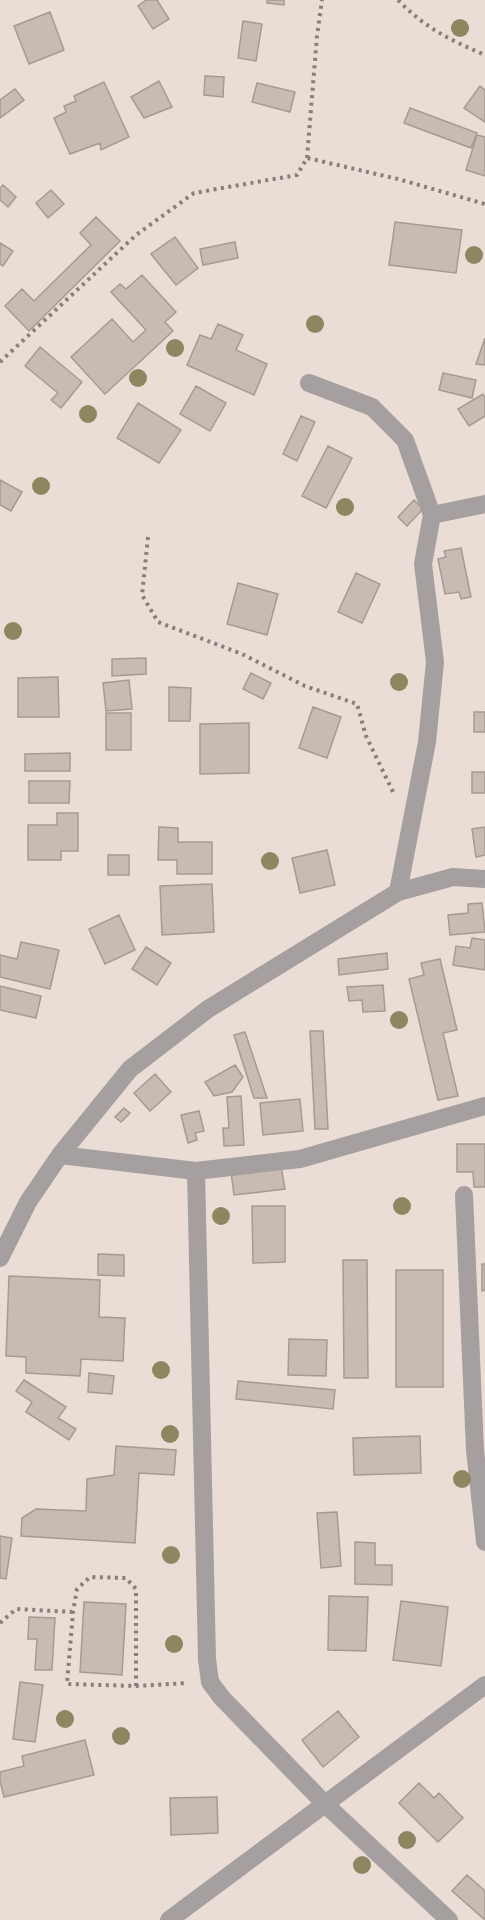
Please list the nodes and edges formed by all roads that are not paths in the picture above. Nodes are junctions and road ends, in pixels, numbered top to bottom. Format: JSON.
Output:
{"nodes":[{"id":1,"x":309,"y":383,"type":"dead end"},
{"id":2,"x":485,"y":504,"type":"edge"},
{"id":3,"x":432,"y":515,"type":"junction"},
{"id":4,"x":485,"y":879,"type":"edge"},
{"id":5,"x":398,"y":892,"type":"junction"},
{"id":6,"x":485,"y":1106,"type":"edge"},
{"id":7,"x":60,"y":1155,"type":"junction"},
{"id":8,"x":196,"y":1171,"type":"junction"},
{"id":9,"x":464,"y":1195,"type":"dead end"},
{"id":10,"x":0,"y":1258,"type":"edge"},
{"id":11,"x":485,"y":1542,"type":"edge"},
{"id":12,"x":485,"y":1685,"type":"edge"},
{"id":13,"x":325,"y":1804,"type":"junction"},
{"id":14,"x":169,"y":1920,"type":"edge"},
{"id":15,"x":449,"y":1920,"type":"edge"}],
"edges":[{"from":1,"to":3,"type":"street"},
{"from":2,"to":3,"type":"street"},
{"from":3,"to":5,"type":"street"},
{"from":4,"to":5,"type":"street"},
{"from":5,"to":7,"type":"street"},
{"from":6,"to":8,"type":"street"},
{"from":7,"to":8,"type":"street"},
{"from":7,"to":10,"type":"street"},
{"from":8,"to":13,"type":"street"},
{"from":9,"to":11,"type":"street"},
{"from":12,"to":13,"type":"street"},
{"from":13,"to":14,"type":"street"},
{"from":13,"to":15,"type":"street"}]}
